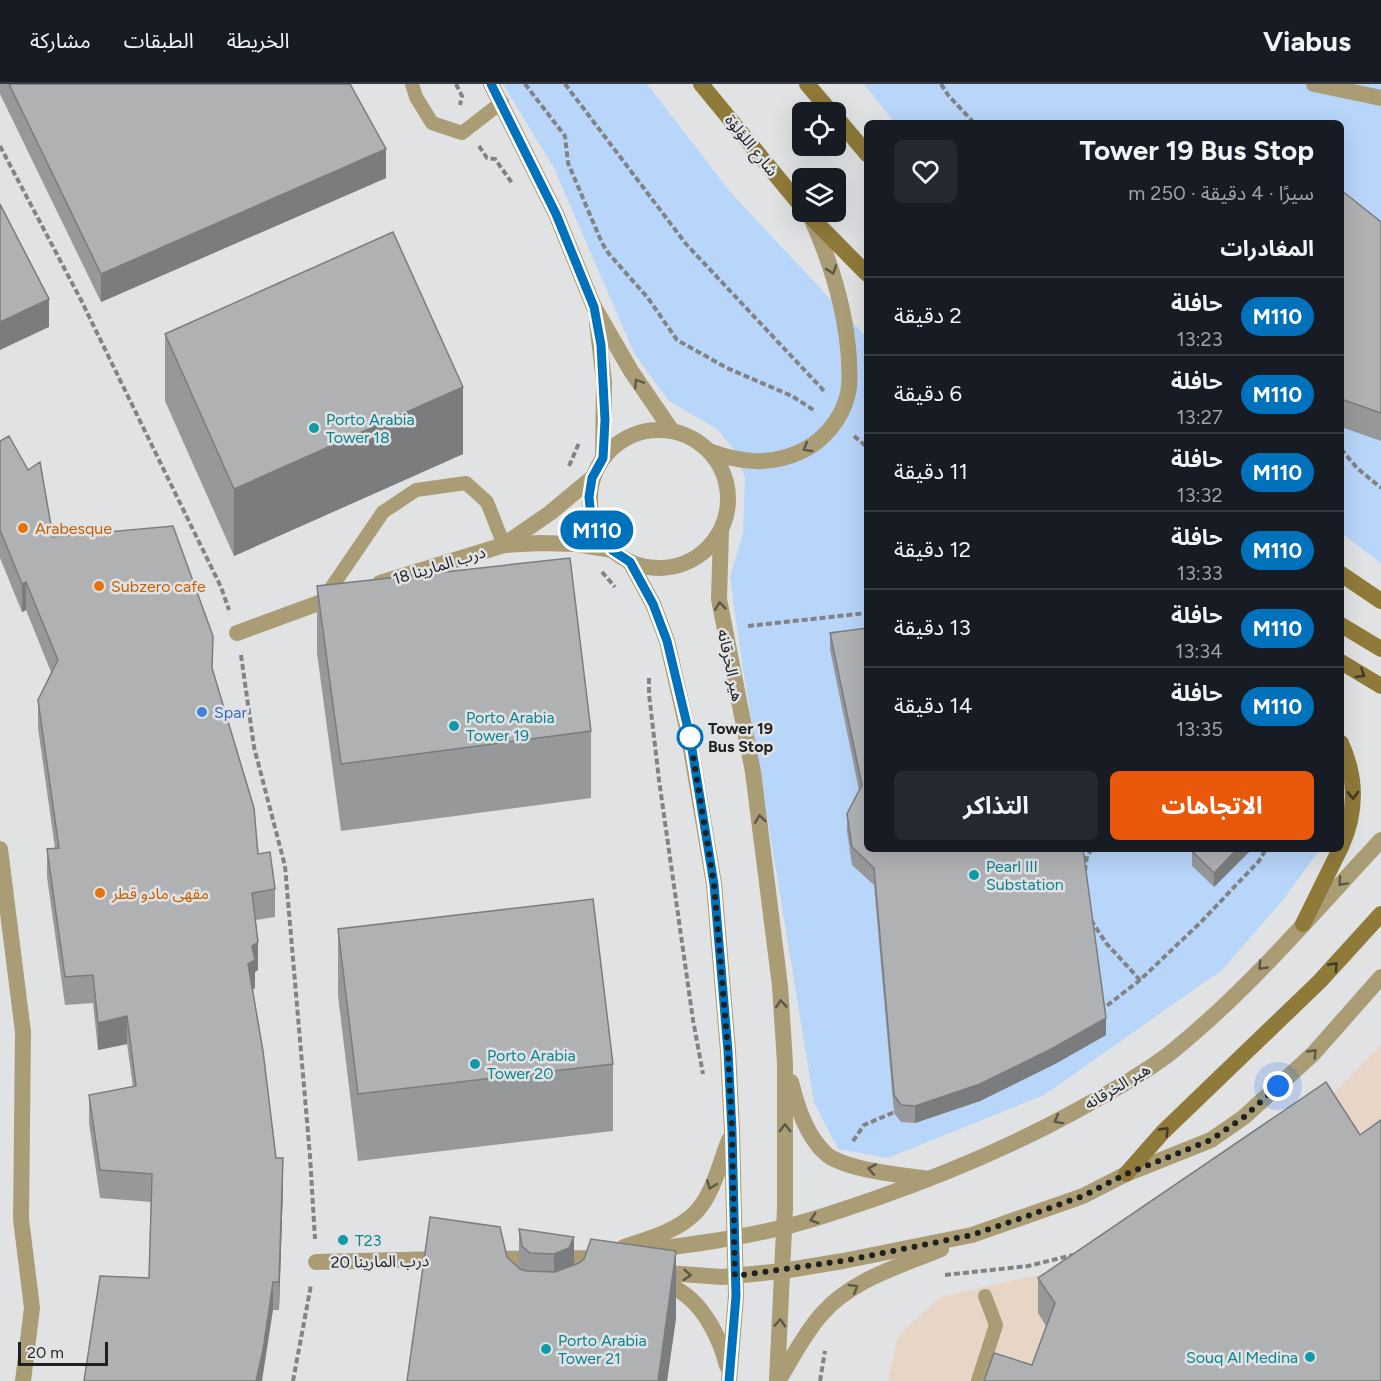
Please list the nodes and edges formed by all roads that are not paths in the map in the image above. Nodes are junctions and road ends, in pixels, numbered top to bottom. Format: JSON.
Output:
{"nodes":[{"id":1,"x":412,"y":84,"type":"edge"},
{"id":2,"x":491,"y":84,"type":"edge"},
{"id":3,"x":701,"y":84,"type":"edge"},
{"id":4,"x":807,"y":84,"type":"edge"},
{"id":5,"x":1314,"y":84,"type":"edge"},
{"id":6,"x":1381,"y":98,"type":"edge"},
{"id":7,"x":502,"y":102,"type":"junction"},
{"id":8,"x":822,"y":102,"type":"edge"},
{"id":9,"x":846,"y":129,"type":"edge"},
{"id":10,"x":864,"y":150,"type":"edge"},
{"id":11,"x":792,"y":195,"type":"edge"},
{"id":12,"x":811,"y":222,"type":"edge"},
{"id":13,"x":816,"y":222,"type":"edge"},
{"id":14,"x":863,"y":268,"type":"edge"},
{"id":15,"x":594,"y":307,"type":"junction"},
{"id":16,"x":672,"y":431,"type":"junction"},
{"id":17,"x":709,"y":451,"type":"junction"},
{"id":18,"x":603,"y":458,"type":"junction"},
{"id":19,"x":592,"y":478,"type":"junction"},
{"id":20,"x":721,"y":531,"type":"junction"},
{"id":21,"x":504,"y":545,"type":"junction"},
{"id":22,"x":612,"y":550,"type":"junction"},
{"id":23,"x":630,"y":562,"type":"junction"},
{"id":24,"x":1344,"y":576,"type":"edge"},
{"id":25,"x":1357,"y":586,"type":"junction"},
{"id":26,"x":1381,"y":595,"type":"edge"},
{"id":27,"x":322,"y":601,"type":"junction"},
{"id":28,"x":1381,"y":602,"type":"edge"},
{"id":29,"x":1344,"y":627,"type":"edge"},
{"id":30,"x":237,"y":633,"type":"road end"},
{"id":31,"x":1381,"y":649,"type":"edge"},
{"id":32,"x":1344,"y":664,"type":"edge"},
{"id":33,"x":1381,"y":686,"type":"edge"},
{"id":34,"x":1344,"y":750,"type":"edge"},
{"id":35,"x":1344,"y":835,"type":"edge"},
{"id":36,"x":1381,"y":840,"type":"edge"},
{"id":37,"x":0,"y":849,"type":"edge"},
{"id":38,"x":1338,"y":852,"type":"edge"},
{"id":39,"x":1381,"y":914,"type":"edge"},
{"id":40,"x":1303,"y":924,"type":"junction"},
{"id":41,"x":1381,"y":977,"type":"edge"},
{"id":42,"x":785,"y":1063,"type":"junction"},
{"id":43,"x":732,"y":1131,"type":"junction"},
{"id":44,"x":1126,"y":1174,"type":"junction"},
{"id":45,"x":929,"y":1180,"type":"junction"},
{"id":46,"x":784,"y":1227,"type":"junction"},
{"id":47,"x":972,"y":1235,"type":"junction"},
{"id":48,"x":734,"y":1238,"type":"junction"},
{"id":49,"x":316,"y":1262,"type":"road end"},
{"id":50,"x":588,"y":1263,"type":"junction"},
{"id":51,"x":621,"y":1266,"type":"edge"},
{"id":52,"x":783,"y":1271,"type":"junction"},
{"id":53,"x":735,"y":1276,"type":"junction"},
{"id":54,"x":985,"y":1296,"type":"dead end"},
{"id":55,"x":729,"y":1378,"type":"edge"},
{"id":56,"x":23,"y":1381,"type":"edge"},
{"id":57,"x":778,"y":1381,"type":"edge"},
{"id":58,"x":978,"y":1381,"type":"edge"}],
"edges":[{"from":1,"to":7,"type":"lane"},
{"from":2,"to":7,"type":"street"},
{"from":3,"to":11,"type":"main road","name":"شارع اللؤلؤة"},
{"from":4,"to":8,"type":"main road"},
{"from":5,"to":6,"type":"street"},
{"from":7,"to":15,"type":"street"},
{"from":9,"to":10,"type":"main road"},
{"from":12,"to":17,"type":"street","one_way":true},
{"from":13,"to":14,"type":"main road","name":"شارع اللؤلؤة"},
{"from":16,"to":15,"type":"street","one_way":true},
{"from":15,"to":18,"type":"street"},
{"from":16,"to":17,"type":"street"},
{"from":16,"to":18,"type":"street"},
{"from":17,"to":20,"type":"street"},
{"from":18,"to":19,"type":"street"},
{"from":19,"to":21,"type":"street","name":"درب المارينا 18"},
{"from":19,"to":22,"type":"street"},
{"from":20,"to":23,"type":"street"},
{"from":42,"to":20,"type":"street","name":"هير الخرقانه","one_way":true},
{"from":21,"to":22,"type":"street","name":"درب المارينا 18"},
{"from":21,"to":27,"type":"street","name":"درب المارينا 18"},
{"from":21,"to":27,"type":"lane"},
{"from":22,"to":23,"type":"street"},
{"from":23,"to":43,"type":"street"},
{"from":24,"to":25,"type":"main road"},
{"from":25,"to":26,"type":"main road"},
{"from":25,"to":28,"type":"main road"},
{"from":27,"to":30,"type":"street","name":"درب المارينا 18"},
{"from":29,"to":31,"type":"main road"},
{"from":32,"to":33,"type":"main road","one_way":true},
{"from":34,"to":35,"type":"main road","one_way":true},
{"from":36,"to":40,"type":"street","name":"هير الخرقانه","one_way":true},
{"from":37,"to":56,"type":"street"},
{"from":38,"to":40,"type":"main road"},
{"from":44,"to":39,"type":"main road","one_way":true},
{"from":40,"to":45,"type":"street","name":"هير الخرقانه","one_way":true},
{"from":44,"to":41,"type":"street","one_way":true},
{"from":45,"to":42,"type":"street","one_way":true},
{"from":46,"to":42,"type":"street","name":"هير الخرقانه","one_way":true},
{"from":43,"to":48,"type":"street"},
{"from":43,"to":50,"type":"street","one_way":true},
{"from":44,"to":47,"type":"street"},
{"from":45,"to":46,"type":"street","name":"هير الخرقانه","one_way":true},
{"from":46,"to":48,"type":"street","name":"هير الخرقانه"},
{"from":46,"to":52,"type":"street","name":"هير الخرقانه"},
{"from":47,"to":52,"type":"street"},
{"from":57,"to":47,"type":"street","one_way":true},
{"from":48,"to":50,"type":"street","name":"درب المارينا 20"},
{"from":48,"to":53,"type":"street"},
{"from":49,"to":50,"type":"street","name":"درب المارينا 20"},
{"from":50,"to":51,"type":"street","name":"درب المارينا 20"},
{"from":52,"to":53,"type":"street"},
{"from":57,"to":52,"type":"street","name":"هير الخرقانه","one_way":true},
{"from":53,"to":55,"type":"street"},
{"from":55,"to":53,"type":"street","one_way":true},
{"from":54,"to":58,"type":"lane"}]}
